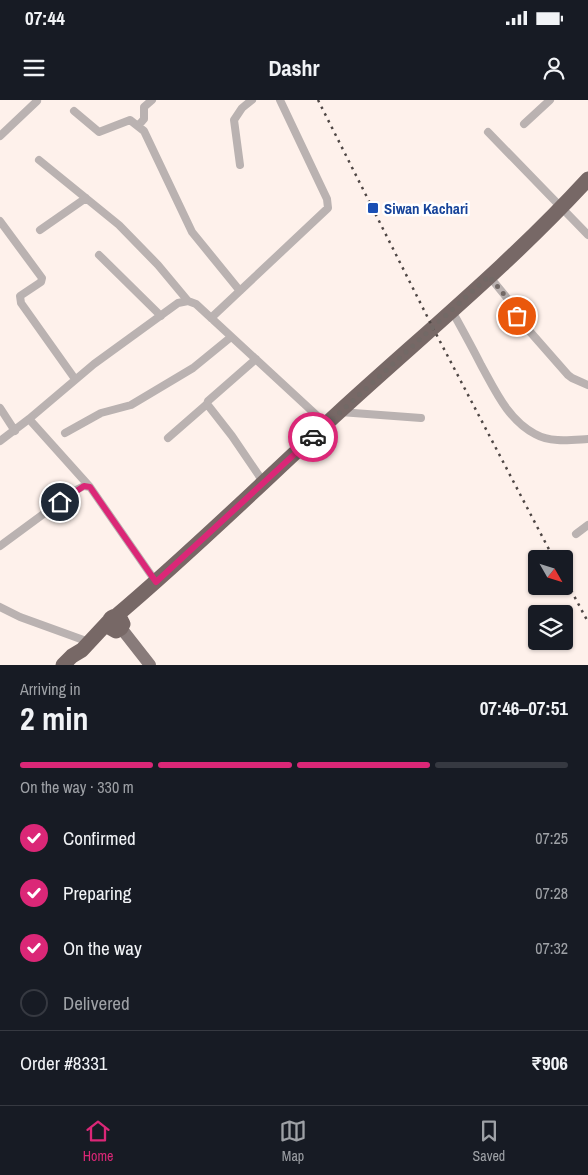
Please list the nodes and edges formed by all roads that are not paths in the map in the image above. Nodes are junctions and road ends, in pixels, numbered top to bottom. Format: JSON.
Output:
{"nodes":[{"id":1,"x":152,"y":100,"type":"edge"},
{"id":2,"x":252,"y":100,"type":"edge"},
{"id":3,"x":280,"y":100,"type":"edge"},
{"id":4,"x":550,"y":100,"type":"edge"},
{"id":5,"x":37,"y":101,"type":"edge"},
{"id":6,"x":74,"y":111,"type":"dead end"},
{"id":7,"x":524,"y":124,"type":"dead end"},
{"id":8,"x":138,"y":126,"type":"junction"},
{"id":9,"x":488,"y":132,"type":"dead end"},
{"id":10,"x":0,"y":136,"type":"edge"},
{"id":11,"x":39,"y":160,"type":"dead end"},
{"id":12,"x":240,"y":165,"type":"dead end"},
{"id":13,"x":588,"y":179,"type":"edge"},
{"id":14,"x":86,"y":198,"type":"junction"},
{"id":15,"x":562,"y":207,"type":"junction"},
{"id":16,"x":0,"y":221,"type":"edge"},
{"id":17,"x":40,"y":230,"type":"dead end"},
{"id":18,"x":588,"y":236,"type":"edge"},
{"id":19,"x":99,"y":255,"type":"dead end"},
{"id":20,"x":489,"y":276,"type":"junction"},
{"id":21,"x":240,"y":291,"type":"junction"},
{"id":22,"x":188,"y":301,"type":"junction"},
{"id":23,"x":452,"y":311,"type":"junction"},
{"id":24,"x":161,"y":316,"type":"junction"},
{"id":25,"x":211,"y":318,"type":"junction"},
{"id":26,"x":231,"y":337,"type":"junction"},
{"id":27,"x":256,"y":359,"type":"junction"},
{"id":28,"x":75,"y":379,"type":"junction"},
{"id":29,"x":588,"y":385,"type":"edge"},
{"id":30,"x":207,"y":404,"type":"junction"},
{"id":31,"x":0,"y":408,"type":"edge"},
{"id":32,"x":338,"y":412,"type":"junction"},
{"id":33,"x":421,"y":418,"type":"dead end"},
{"id":34,"x":28,"y":419,"type":"junction"},
{"id":35,"x":326,"y":424,"type":"junction"},
{"id":36,"x":15,"y":430,"type":"junction"},
{"id":37,"x":65,"y":433,"type":"dead end"},
{"id":38,"x":168,"y":438,"type":"dead end"},
{"id":39,"x":588,"y":439,"type":"edge"},
{"id":40,"x":0,"y":441,"type":"edge"},
{"id":41,"x":264,"y":483,"type":"junction"},
{"id":42,"x":90,"y":487,"type":"junction"},
{"id":43,"x":588,"y":525,"type":"edge"},
{"id":44,"x":576,"y":534,"type":"dead end"},
{"id":45,"x":0,"y":546,"type":"edge"},
{"id":46,"x":156,"y":582,"type":"junction"},
{"id":47,"x":0,"y":608,"type":"edge"},
{"id":48,"x":115,"y":622,"type":"junction"},
{"id":49,"x":85,"y":646,"type":"junction"},
{"id":50,"x":148,"y":664,"type":"edge"},
{"id":51,"x":63,"y":665,"type":"edge"},
{"id":52,"x":75,"y":665,"type":"edge"}],
"edges":[{"from":1,"to":8,"type":"street"},
{"from":2,"to":12,"type":"street"},
{"from":3,"to":21,"type":"street"},
{"from":4,"to":7,"type":"street"},
{"from":5,"to":10,"type":"street"},
{"from":6,"to":8,"type":"street"},
{"from":8,"to":21,"type":"street"},
{"from":9,"to":15,"type":"street"},
{"from":11,"to":14,"type":"street"},
{"from":13,"to":15,"type":"highway"},
{"from":14,"to":17,"type":"street"},
{"from":14,"to":22,"type":"street"},
{"from":15,"to":18,"type":"street"},
{"from":15,"to":20,"type":"highway"},
{"from":16,"to":28,"type":"street"},
{"from":19,"to":24,"type":"street"},
{"from":20,"to":23,"type":"highway"},
{"from":20,"to":29,"type":"street"},
{"from":21,"to":25,"type":"street"},
{"from":22,"to":24,"type":"street"},
{"from":22,"to":25,"type":"street"},
{"from":23,"to":32,"type":"highway"},
{"from":23,"to":39,"type":"street"},
{"from":24,"to":28,"type":"street"},
{"from":25,"to":26,"type":"street"},
{"from":26,"to":27,"type":"street"},
{"from":26,"to":37,"type":"street"},
{"from":27,"to":30,"type":"street"},
{"from":27,"to":35,"type":"street"},
{"from":28,"to":34,"type":"street"},
{"from":30,"to":38,"type":"street"},
{"from":30,"to":41,"type":"street"},
{"from":31,"to":36,"type":"street"},
{"from":32,"to":33,"type":"street"},
{"from":32,"to":35,"type":"highway"},
{"from":34,"to":36,"type":"street"},
{"from":34,"to":42,"type":"street"},
{"from":35,"to":41,"type":"highway"},
{"from":36,"to":40,"type":"street"},
{"from":41,"to":46,"type":"highway"},
{"from":42,"to":45,"type":"street"},
{"from":42,"to":46,"type":"street"},
{"from":43,"to":44,"type":"street"},
{"from":46,"to":48,"type":"highway"},
{"from":47,"to":49,"type":"street"},
{"from":48,"to":49,"type":"highway"},
{"from":48,"to":50,"type":"main road"},
{"from":49,"to":51,"type":"highway"},
{"from":49,"to":52,"type":"highway"}]}
